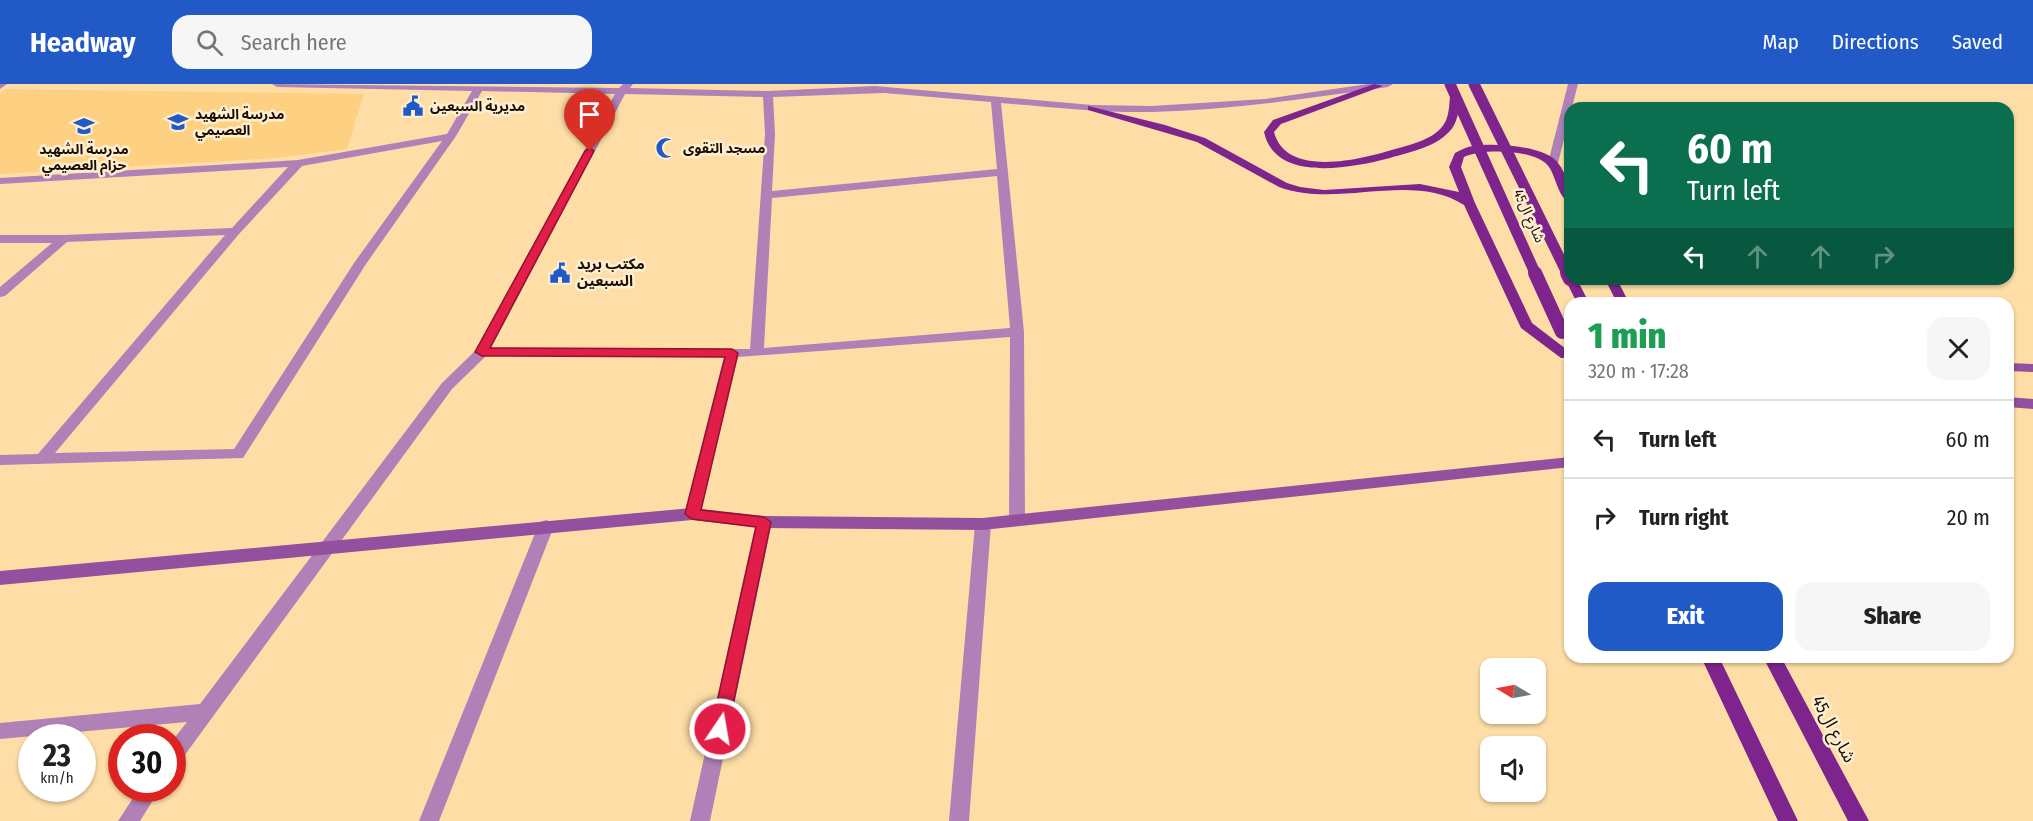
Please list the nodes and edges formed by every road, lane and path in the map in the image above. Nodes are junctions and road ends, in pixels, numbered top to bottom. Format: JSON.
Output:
{"nodes":[{"id":1,"x":277,"y":84,"type":"edge"},
{"id":2,"x":832,"y":84,"type":"edge"},
{"id":3,"x":1450,"y":84,"type":"edge"},
{"id":4,"x":1473,"y":84,"type":"edge"},
{"id":5,"x":1573,"y":84,"type":"edge"},
{"id":6,"x":1383,"y":85,"type":"edge"},
{"id":7,"x":625,"y":87,"type":"edge"},
{"id":8,"x":478,"y":89,"type":"junction"},
{"id":9,"x":883,"y":90,"type":"junction"},
{"id":10,"x":768,"y":94,"type":"junction"},
{"id":11,"x":1455,"y":96,"type":"junction"},
{"id":12,"x":996,"y":101,"type":"junction"},
{"id":13,"x":1568,"y":102,"type":"edge"},
{"id":14,"x":1092,"y":108,"type":"junction"},
{"id":15,"x":1564,"y":120,"type":"edge"},
{"id":16,"x":451,"y":136,"type":"junction"},
{"id":17,"x":298,"y":163,"type":"junction"},
{"id":18,"x":1553,"y":163,"type":"junction"},
{"id":19,"x":1004,"y":172,"type":"junction"},
{"id":20,"x":0,"y":181,"type":"edge"},
{"id":21,"x":1564,"y":186,"type":"edge"},
{"id":22,"x":767,"y":195,"type":"junction"},
{"id":23,"x":1469,"y":204,"type":"junction"},
{"id":24,"x":235,"y":231,"type":"junction"},
{"id":25,"x":0,"y":239,"type":"edge"},
{"id":26,"x":64,"y":239,"type":"junction"},
{"id":27,"x":1564,"y":265,"type":"edge"},
{"id":28,"x":0,"y":293,"type":"edge"},
{"id":29,"x":1017,"y":332,"type":"junction"},
{"id":30,"x":1564,"y":341,"type":"edge"},
{"id":31,"x":482,"y":352,"type":"junction"},
{"id":32,"x":732,"y":353,"type":"junction"},
{"id":33,"x":757,"y":353,"type":"junction"},
{"id":34,"x":1564,"y":356,"type":"edge"},
{"id":35,"x":2014,"y":367,"type":"edge"},
{"id":36,"x":2033,"y":368,"type":"edge"},
{"id":37,"x":2014,"y":402,"type":"edge"},
{"id":38,"x":2033,"y":404,"type":"edge"},
{"id":39,"x":42,"y":459,"type":"junction"},
{"id":40,"x":0,"y":460,"type":"edge"},
{"id":41,"x":1564,"y":463,"type":"edge"},
{"id":42,"x":692,"y":514,"type":"junction"},
{"id":43,"x":1017,"y":519,"type":"junction"},
{"id":44,"x":764,"y":522,"type":"junction"},
{"id":45,"x":983,"y":524,"type":"junction"},
{"id":46,"x":546,"y":526,"type":"junction"},
{"id":47,"x":330,"y":546,"type":"junction"},
{"id":48,"x":0,"y":578,"type":"edge"},
{"id":49,"x":1713,"y":663,"type":"edge"},
{"id":50,"x":1775,"y":663,"type":"edge"},
{"id":51,"x":204,"y":712,"type":"junction"},
{"id":52,"x":0,"y":730,"type":"edge"},
{"id":53,"x":186,"y":737,"type":"edge"},
{"id":54,"x":141,"y":802,"type":"edge"},
{"id":55,"x":128,"y":821,"type":"edge"},
{"id":56,"x":429,"y":821,"type":"edge"},
{"id":57,"x":700,"y":821,"type":"edge"},
{"id":58,"x":959,"y":821,"type":"edge"},
{"id":59,"x":1788,"y":821,"type":"edge"},
{"id":60,"x":1859,"y":821,"type":"edge"}],
"edges":[{"from":1,"to":8,"type":"street"},
{"from":2,"to":9,"type":"street"},
{"from":3,"to":11,"type":"main road","name":"شارع ال45","bridge":true},
{"from":4,"to":27,"type":"main road","name":"شارع ال45","bridge":true},
{"from":5,"to":13,"type":"street"},
{"from":6,"to":11,"type":"main road"},
{"from":6,"to":14,"type":"street"},
{"from":7,"to":8,"type":"street"},
{"from":7,"to":10,"type":"street"},
{"from":7,"to":31,"type":"street"},
{"from":8,"to":16,"type":"street"},
{"from":9,"to":10,"type":"street"},
{"from":9,"to":12,"type":"street"},
{"from":10,"to":22,"type":"street"},
{"from":11,"to":30,"type":"main road","name":"شارع ال45","bridge":true},
{"from":12,"to":14,"type":"street"},
{"from":12,"to":19,"type":"street"},
{"from":14,"to":23,"type":"main road"},
{"from":15,"to":18,"type":"street"},
{"from":16,"to":17,"type":"street"},
{"from":16,"to":39,"type":"street"},
{"from":17,"to":20,"type":"street"},
{"from":17,"to":24,"type":"street"},
{"from":18,"to":21,"type":"main road"},
{"from":18,"to":23,"type":"main road"},
{"from":19,"to":22,"type":"street"},
{"from":19,"to":29,"type":"street"},
{"from":22,"to":33,"type":"street"},
{"from":23,"to":34,"type":"main road"},
{"from":24,"to":26,"type":"street"},
{"from":24,"to":39,"type":"street"},
{"from":25,"to":26,"type":"street"},
{"from":26,"to":28,"type":"street"},
{"from":29,"to":33,"type":"street"},
{"from":29,"to":43,"type":"street"},
{"from":31,"to":32,"type":"street"},
{"from":31,"to":47,"type":"street"},
{"from":32,"to":33,"type":"street"},
{"from":32,"to":42,"type":"street"},
{"from":35,"to":36,"type":"street"},
{"from":37,"to":38,"type":"street"},
{"from":39,"to":40,"type":"street"},
{"from":41,"to":43,"type":"street"},
{"from":42,"to":44,"type":"street"},
{"from":42,"to":46,"type":"street"},
{"from":43,"to":45,"type":"street"},
{"from":44,"to":45,"type":"street"},
{"from":44,"to":57,"type":"street"},
{"from":45,"to":58,"type":"street"},
{"from":46,"to":47,"type":"street"},
{"from":46,"to":56,"type":"street"},
{"from":47,"to":48,"type":"street"},
{"from":47,"to":51,"type":"street"},
{"from":49,"to":59,"type":"main road"},
{"from":50,"to":60,"type":"main road","name":"شارع ال45"},
{"from":51,"to":52,"type":"street"},
{"from":51,"to":53,"type":"street"},
{"from":54,"to":55,"type":"street"}]}
